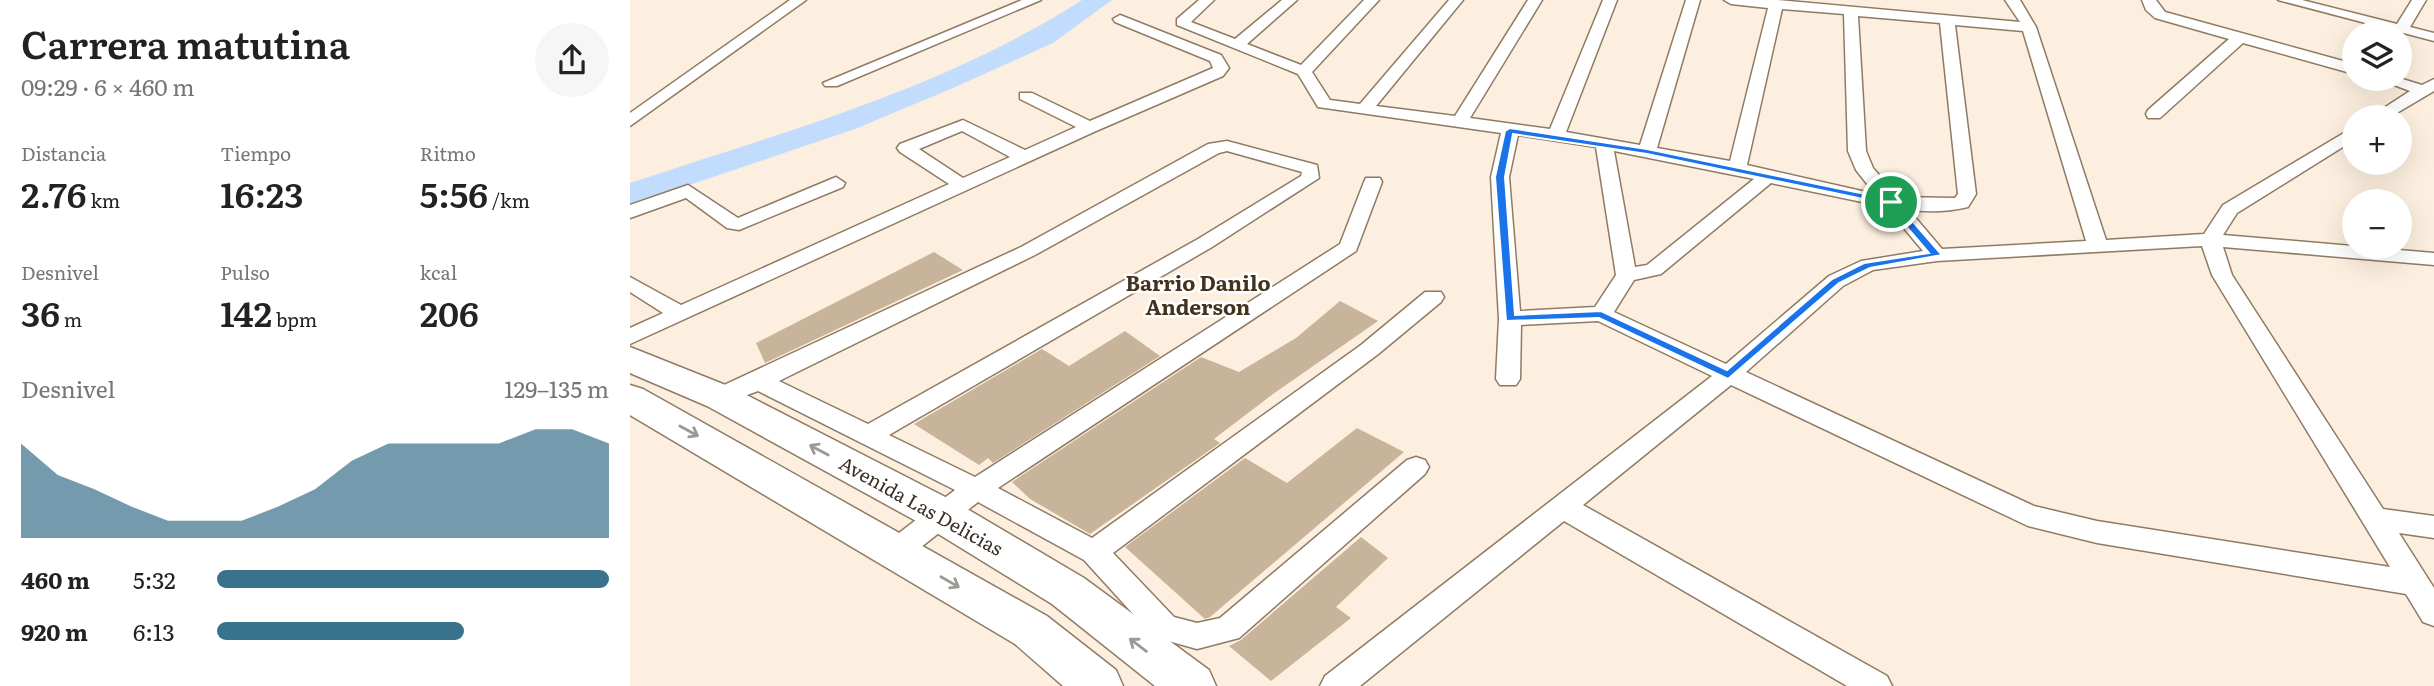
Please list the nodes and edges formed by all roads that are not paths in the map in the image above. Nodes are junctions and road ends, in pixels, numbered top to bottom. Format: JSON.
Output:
{"nodes":[{"id":1,"x":799,"y":0,"type":"edge"},
{"id":2,"x":1034,"y":0,"type":"edge"},
{"id":3,"x":1207,"y":0,"type":"edge"},
{"id":4,"x":1290,"y":0,"type":"edge"},
{"id":5,"x":1372,"y":0,"type":"edge"},
{"id":6,"x":1456,"y":0,"type":"edge"},
{"id":7,"x":1535,"y":0,"type":"edge"},
{"id":8,"x":1610,"y":0,"type":"edge"},
{"id":9,"x":1693,"y":0,"type":"edge"},
{"id":10,"x":1731,"y":0,"type":"edge"},
{"id":11,"x":1903,"y":0,"type":"edge"},
{"id":12,"x":2012,"y":0,"type":"edge"},
{"id":13,"x":2149,"y":0,"type":"edge"},
{"id":14,"x":2285,"y":0,"type":"edge"},
{"id":15,"x":2419,"y":0,"type":"edge"},
{"id":16,"x":1776,"y":5,"type":"junction"},
{"id":17,"x":1851,"y":12,"type":"junction"},
{"id":18,"x":1905,"y":16,"type":"junction"},
{"id":19,"x":1120,"y":19,"type":"dead end"},
{"id":20,"x":1947,"y":20,"type":"junction"},
{"id":21,"x":2369,"y":21,"type":"edge"},
{"id":22,"x":2406,"y":21,"type":"edge"},
{"id":23,"x":2029,"y":27,"type":"junction"},
{"id":24,"x":2412,"y":32,"type":"edge"},
{"id":25,"x":2434,"y":37,"type":"edge"},
{"id":26,"x":2239,"y":38,"type":"junction"},
{"id":27,"x":1237,"y":46,"type":"junction"},
{"id":28,"x":2342,"y":66,"type":"edge"},
{"id":29,"x":1304,"y":71,"type":"junction"},
{"id":30,"x":831,"y":83,"type":"dead end"},
{"id":31,"x":2428,"y":87,"type":"edge"},
{"id":32,"x":1026,"y":96,"type":"dead end"},
{"id":33,"x":2398,"y":105,"type":"edge"},
{"id":34,"x":1365,"y":110,"type":"junction"},
{"id":35,"x":2154,"y":114,"type":"dead end"},
{"id":36,"x":630,"y":121,"type":"edge"},
{"id":37,"x":1458,"y":123,"type":"junction"},
{"id":38,"x":1090,"y":127,"type":"junction"},
{"id":39,"x":1510,"y":131,"type":"junction"},
{"id":40,"x":1556,"y":135,"type":"junction"},
{"id":41,"x":2342,"y":139,"type":"edge"},
{"id":42,"x":1604,"y":145,"type":"junction"},
{"id":43,"x":1647,"y":152,"type":"junction"},
{"id":44,"x":1024,"y":157,"type":"junction"},
{"id":45,"x":1737,"y":168,"type":"junction"},
{"id":46,"x":1766,"y":178,"type":"junction"},
{"id":47,"x":1373,"y":182,"type":"dead end"},
{"id":48,"x":836,"y":183,"type":"dead end"},
{"id":49,"x":962,"y":186,"type":"junction"},
{"id":50,"x":1891,"y":202,"type":"junction"},
{"id":51,"x":630,"y":212,"type":"edge"},
{"id":52,"x":2210,"y":240,"type":"junction"},
{"id":53,"x":2098,"y":246,"type":"junction"},
{"id":54,"x":1937,"y":255,"type":"junction"},
{"id":55,"x":2434,"y":259,"type":"edge"},
{"id":56,"x":1626,"y":275,"type":"junction"},
{"id":57,"x":630,"y":283,"type":"edge"},
{"id":58,"x":1433,"y":297,"type":"dead end"},
{"id":59,"x":679,"y":314,"type":"junction"},
{"id":60,"x":1601,"y":314,"type":"junction"},
{"id":61,"x":1510,"y":318,"type":"junction"},
{"id":62,"x":630,"y":337,"type":"edge"},
{"id":63,"x":630,"y":359,"type":"edge"},
{"id":64,"x":1728,"y":375,"type":"junction"},
{"id":65,"x":1508,"y":379,"type":"dead end"},
{"id":66,"x":759,"y":381,"type":"junction"},
{"id":67,"x":720,"y":397,"type":"junction"},
{"id":68,"x":630,"y":398,"type":"edge"},
{"id":69,"x":869,"y":435,"type":"junction"},
{"id":70,"x":1416,"y":467,"type":"dead end"},
{"id":71,"x":976,"y":489,"type":"junction"},
{"id":72,"x":1563,"y":507,"type":"junction"},
{"id":73,"x":942,"y":516,"type":"junction"},
{"id":74,"x":2375,"y":519,"type":"junction"},
{"id":75,"x":2434,"y":527,"type":"edge"},
{"id":76,"x":896,"y":551,"type":"junction"},
{"id":77,"x":1094,"y":552,"type":"junction"},
{"id":78,"x":2414,"y":583,"type":"junction"},
{"id":79,"x":2434,"y":613,"type":"edge"},
{"id":80,"x":1099,"y":686,"type":"edge"},
{"id":81,"x":1192,"y":686,"type":"edge"},
{"id":82,"x":1336,"y":686,"type":"edge"},
{"id":83,"x":1875,"y":686,"type":"edge"}],
"edges":[{"from":1,"to":36,"type":"street"},
{"from":2,"to":30,"type":"street"},
{"from":3,"to":27,"type":"street"},
{"from":4,"to":27,"type":"street"},
{"from":5,"to":29,"type":"street"},
{"from":6,"to":34,"type":"street"},
{"from":7,"to":37,"type":"street"},
{"from":8,"to":40,"type":"street"},
{"from":9,"to":43,"type":"street"},
{"from":10,"to":16,"type":"street"},
{"from":11,"to":18,"type":"street"},
{"from":12,"to":23,"type":"street"},
{"from":13,"to":26,"type":"street"},
{"from":14,"to":21,"type":"street"},
{"from":15,"to":22,"type":"street"},
{"from":16,"to":17,"type":"street"},
{"from":16,"to":45,"type":"street"},
{"from":17,"to":18,"type":"street"},
{"from":17,"to":50,"type":"street"},
{"from":18,"to":20,"type":"street"},
{"from":19,"to":38,"type":"street"},
{"from":20,"to":23,"type":"street"},
{"from":20,"to":50,"type":"street"},
{"from":23,"to":53,"type":"street"},
{"from":24,"to":25,"type":"street"},
{"from":26,"to":28,"type":"street"},
{"from":26,"to":35,"type":"street"},
{"from":27,"to":29,"type":"street"},
{"from":29,"to":34,"type":"street"},
{"from":31,"to":33,"type":"street"},
{"from":32,"to":38,"type":"street"},
{"from":34,"to":37,"type":"street"},
{"from":37,"to":39,"type":"street"},
{"from":38,"to":44,"type":"street"},
{"from":39,"to":40,"type":"street"},
{"from":39,"to":61,"type":"street"},
{"from":40,"to":42,"type":"street"},
{"from":41,"to":52,"type":"street"},
{"from":42,"to":43,"type":"street"},
{"from":42,"to":56,"type":"street"},
{"from":43,"to":45,"type":"street"},
{"from":44,"to":49,"type":"street"},
{"from":44,"to":49,"type":"street"},
{"from":45,"to":46,"type":"street"},
{"from":46,"to":50,"type":"street"},
{"from":46,"to":56,"type":"street"},
{"from":47,"to":71,"type":"street"},
{"from":48,"to":51,"type":"street"},
{"from":49,"to":59,"type":"street"},
{"from":50,"to":54,"type":"street"},
{"from":52,"to":53,"type":"street"},
{"from":52,"to":55,"type":"street"},
{"from":52,"to":74,"type":"street"},
{"from":53,"to":54,"type":"street"},
{"from":54,"to":64,"type":"street"},
{"from":56,"to":60,"type":"street"},
{"from":57,"to":59,"type":"street"},
{"from":58,"to":77,"type":"street"},
{"from":59,"to":62,"type":"street"},
{"from":60,"to":61,"type":"street"},
{"from":60,"to":64,"type":"street"},
{"from":61,"to":65,"type":"street"},
{"from":63,"to":67,"type":"main road","name":"Avenida Las Delicias"},
{"from":64,"to":72,"type":"street"},
{"from":64,"to":78,"type":"street"},
{"from":66,"to":67,"type":"street"},
{"from":66,"to":69,"type":"street"},
{"from":66,"to":69,"type":"street"},
{"from":73,"to":67,"type":"main road","name":"Avenida Las Delicias","one_way":true},
{"from":68,"to":76,"type":"main road","one_way":true},
{"from":69,"to":71,"type":"street"},
{"from":70,"to":77,"type":"street"},
{"from":71,"to":73,"type":"street"},
{"from":71,"to":77,"type":"street"},
{"from":72,"to":82,"type":"street"},
{"from":72,"to":83,"type":"street"},
{"from":73,"to":76,"type":"street"},
{"from":81,"to":73,"type":"main road","name":"Avenida Las Delicias","one_way":true},
{"from":74,"to":75,"type":"street"},
{"from":74,"to":78,"type":"street"},
{"from":76,"to":80,"type":"main road","one_way":true},
{"from":78,"to":79,"type":"street"}]}
